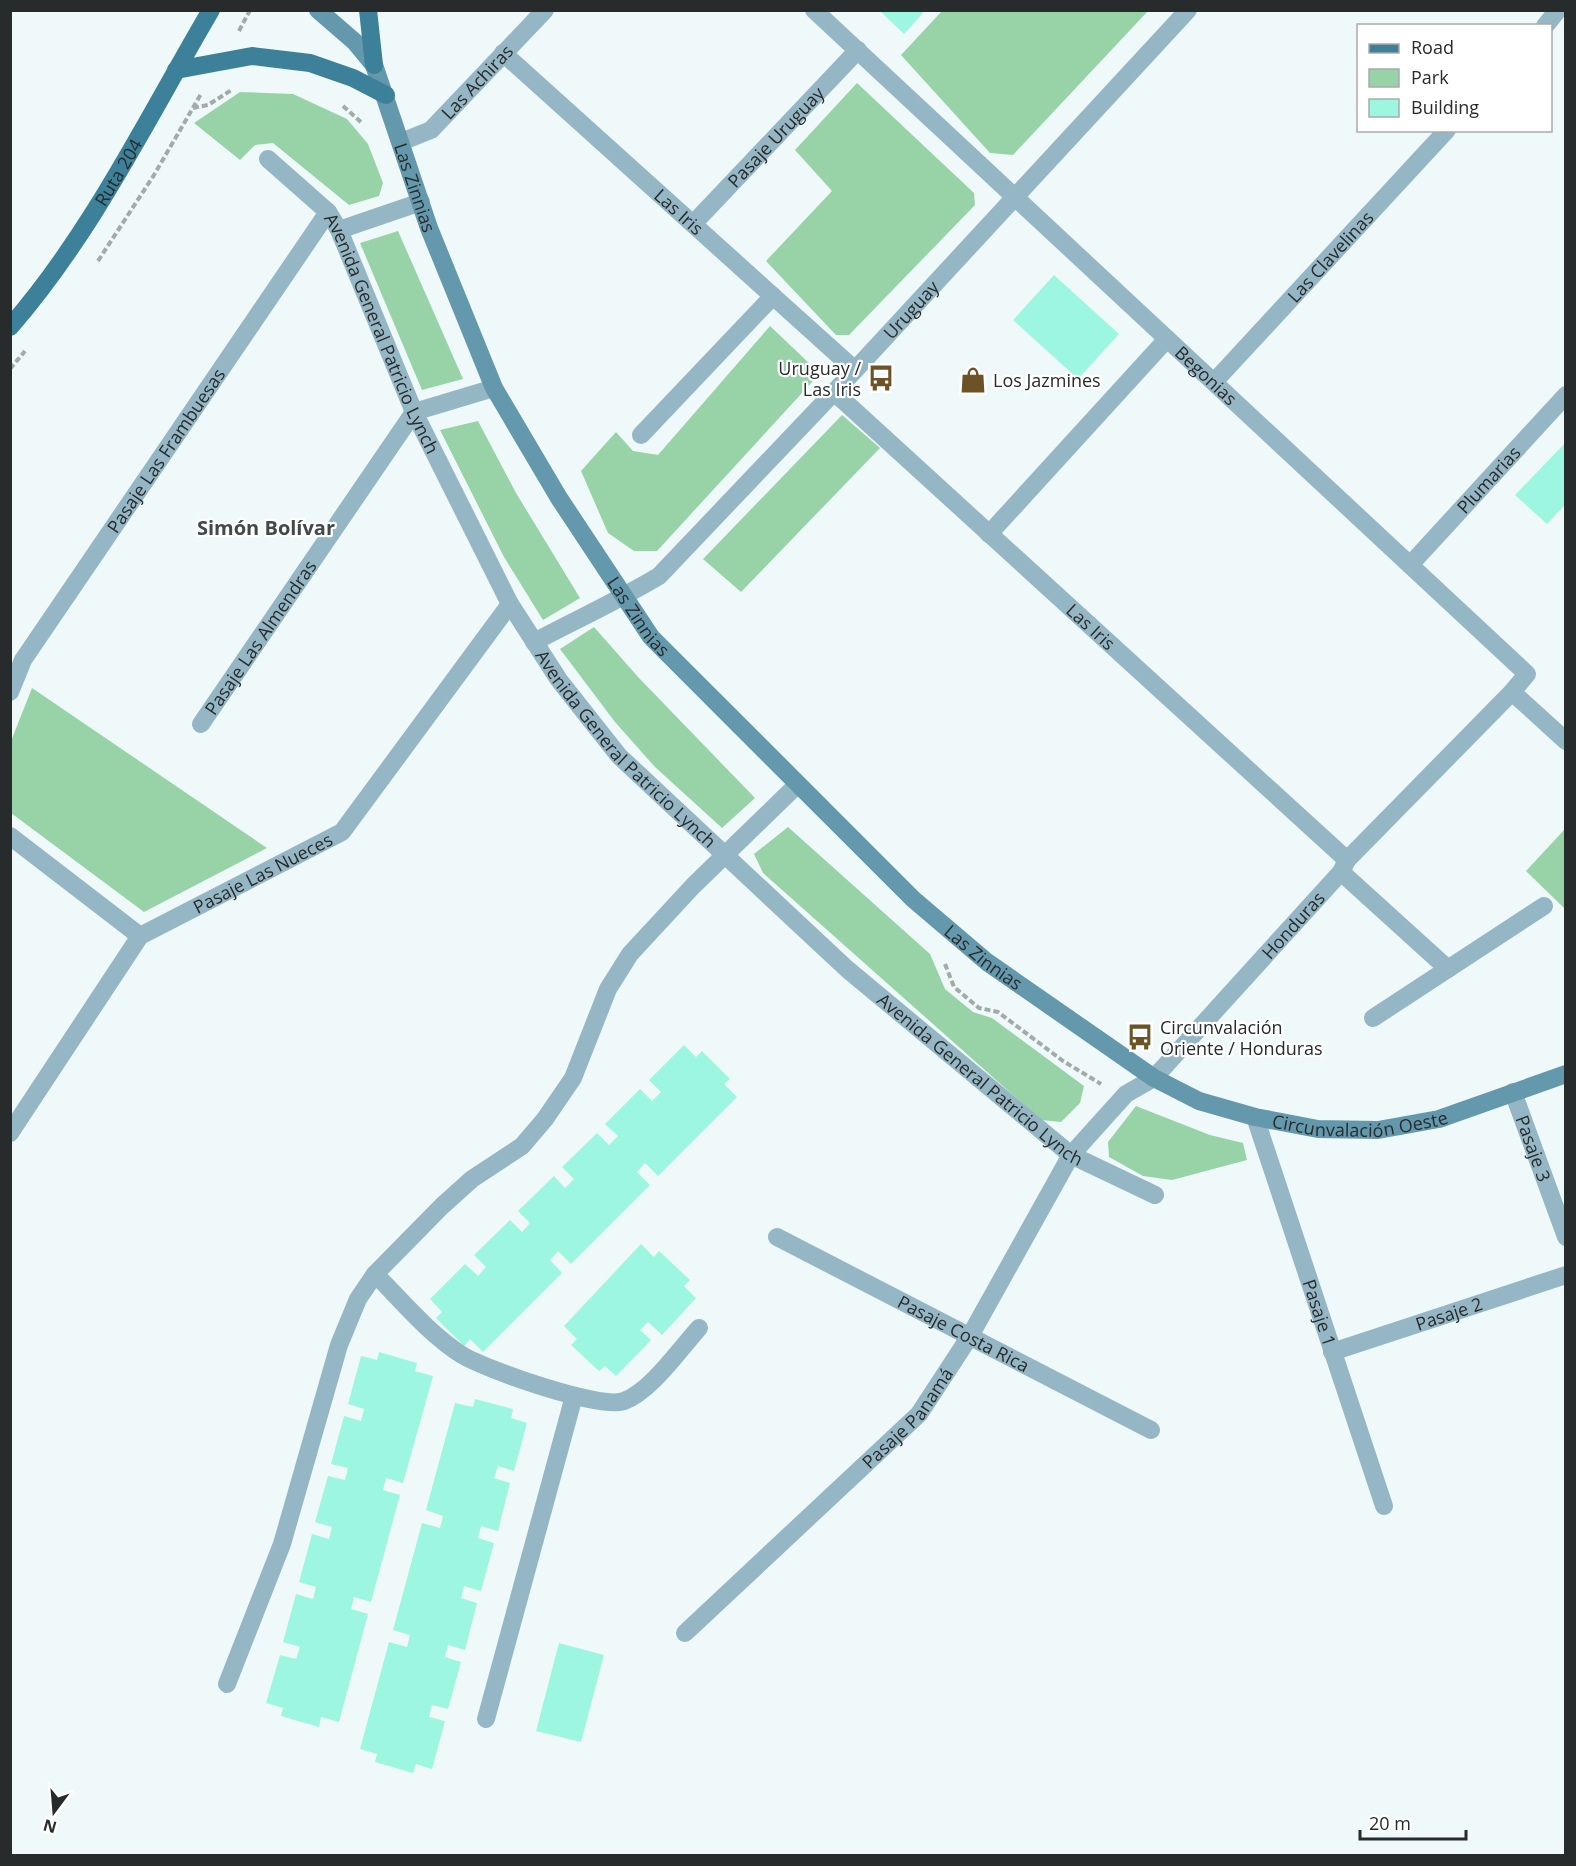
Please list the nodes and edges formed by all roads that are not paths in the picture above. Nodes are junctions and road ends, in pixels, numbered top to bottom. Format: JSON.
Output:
{"nodes":[{"id":1,"x":212,"y":10,"type":"edge"},
{"id":2,"x":318,"y":10,"type":"edge"},
{"id":3,"x":368,"y":10,"type":"edge"},
{"id":4,"x":544,"y":10,"type":"edge"},
{"id":5,"x":1188,"y":10,"type":"edge"},
{"id":6,"x":1558,"y":10,"type":"edge"},
{"id":7,"x":817,"y":12,"type":"edge"},
{"id":8,"x":1547,"y":24,"type":"edge"},
{"id":9,"x":858,"y":50,"type":"junction"},
{"id":10,"x":503,"y":53,"type":"junction"},
{"id":11,"x":374,"y":65,"type":"junction"},
{"id":12,"x":176,"y":70,"type":"junction"},
{"id":13,"x":386,"y":95,"type":"junction"},
{"id":14,"x":1445,"y":132,"type":"edge"},
{"id":15,"x":401,"y":142,"type":"junction"},
{"id":16,"x":268,"y":159,"type":"dead end"},
{"id":17,"x":1015,"y":197,"type":"junction"},
{"id":18,"x":421,"y":202,"type":"junction"},
{"id":19,"x":328,"y":212,"type":"junction"},
{"id":20,"x":693,"y":224,"type":"junction"},
{"id":21,"x":339,"y":230,"type":"junction"},
{"id":22,"x":773,"y":296,"type":"junction"},
{"id":23,"x":10,"y":327,"type":"edge"},
{"id":24,"x":1167,"y":339,"type":"junction"},
{"id":25,"x":855,"y":370,"type":"junction"},
{"id":26,"x":1214,"y":382,"type":"junction"},
{"id":27,"x":494,"y":388,"type":"junction"},
{"id":28,"x":834,"y":392,"type":"junction"},
{"id":29,"x":1566,"y":395,"type":"edge"},
{"id":30,"x":414,"y":412,"type":"junction"},
{"id":31,"x":641,"y":435,"type":"dead end"},
{"id":32,"x":989,"y":534,"type":"junction"},
{"id":33,"x":1410,"y":565,"type":"junction"},
{"id":34,"x":624,"y":597,"type":"junction"},
{"id":35,"x":510,"y":604,"type":"junction"},
{"id":36,"x":534,"y":642,"type":"junction"},
{"id":37,"x":10,"y":692,"type":"edge"},
{"id":38,"x":1512,"y":692,"type":"junction"},
{"id":39,"x":201,"y":724,"type":"dead end"},
{"id":40,"x":1566,"y":741,"type":"edge"},
{"id":41,"x":797,"y":785,"type":"junction"},
{"id":42,"x":10,"y":836,"type":"edge"},
{"id":43,"x":726,"y":854,"type":"junction"},
{"id":44,"x":1344,"y":866,"type":"junction"},
{"id":45,"x":1544,"y":906,"type":"dead end"},
{"id":46,"x":140,"y":936,"type":"junction"},
{"id":47,"x":1448,"y":969,"type":"junction"},
{"id":48,"x":1373,"y":1018,"type":"dead end"},
{"id":49,"x":1566,"y":1074,"type":"edge"},
{"id":50,"x":1154,"y":1078,"type":"junction"},
{"id":51,"x":1513,"y":1092,"type":"junction"},
{"id":52,"x":1255,"y":1117,"type":"junction"},
{"id":53,"x":10,"y":1133,"type":"edge"},
{"id":54,"x":1071,"y":1155,"type":"junction"},
{"id":55,"x":1155,"y":1195,"type":"dead end"},
{"id":56,"x":777,"y":1237,"type":"dead end"},
{"id":57,"x":1566,"y":1237,"type":"edge"},
{"id":58,"x":375,"y":1274,"type":"junction"},
{"id":59,"x":1566,"y":1275,"type":"edge"},
{"id":60,"x":699,"y":1328,"type":"dead end"},
{"id":61,"x":970,"y":1336,"type":"junction"},
{"id":62,"x":1332,"y":1352,"type":"junction"},
{"id":63,"x":574,"y":1396,"type":"junction"},
{"id":64,"x":1151,"y":1430,"type":"dead end"},
{"id":65,"x":1384,"y":1506,"type":"dead end"},
{"id":66,"x":685,"y":1633,"type":"dead end"},
{"id":67,"x":227,"y":1684,"type":"dead end"},
{"id":68,"x":486,"y":1719,"type":"dead end"}],
"edges":[{"from":1,"to":12,"type":"main road","name":"Ruta 204"},
{"from":2,"to":11,"type":"street","name":"Las Zinnias"},
{"from":3,"to":11,"type":"main road"},
{"from":4,"to":10,"type":"street","name":"Las Achiras"},
{"from":5,"to":17,"type":"street","name":"Uruguay"},
{"from":6,"to":8,"type":"street"},
{"from":7,"to":9,"type":"street","name":"Begonias"},
{"from":9,"to":17,"type":"street","name":"Begonias"},
{"from":9,"to":20,"type":"street","name":"Pasaje Uruguay"},
{"from":10,"to":15,"type":"street","name":"Las Achiras"},
{"from":10,"to":20,"type":"street","name":"Las Iris"},
{"from":11,"to":13,"type":"street","name":"Las Zinnias"},
{"from":12,"to":13,"type":"main road"},
{"from":12,"to":23,"type":"main road","name":"Ruta 204"},
{"from":13,"to":15,"type":"street","name":"Las Zinnias"},
{"from":14,"to":26,"type":"street","name":"Las Clavelinas"},
{"from":15,"to":18,"type":"street","name":"Las Zinnias"},
{"from":16,"to":19,"type":"street","name":"Avenida General Patricio Lynch"},
{"from":17,"to":24,"type":"street","name":"Begonias"},
{"from":17,"to":25,"type":"street","name":"Uruguay"},
{"from":18,"to":21,"type":"street"},
{"from":18,"to":27,"type":"street","name":"Las Zinnias"},
{"from":19,"to":21,"type":"street","name":"Avenida General Patricio Lynch"},
{"from":19,"to":37,"type":"street","name":"Pasaje Las Frambuesas"},
{"from":20,"to":22,"type":"street","name":"Las Iris"},
{"from":21,"to":30,"type":"street","name":"Avenida General Patricio Lynch"},
{"from":22,"to":25,"type":"street","name":"Las Iris"},
{"from":22,"to":31,"type":"street"},
{"from":24,"to":26,"type":"street","name":"Begonias"},
{"from":24,"to":32,"type":"street"},
{"from":25,"to":28,"type":"street","name":"Uruguay"},
{"from":26,"to":33,"type":"street","name":"Begonias"},
{"from":27,"to":30,"type":"street"},
{"from":27,"to":34,"type":"street","name":"Las Zinnias"},
{"from":28,"to":32,"type":"street","name":"Las Iris"},
{"from":28,"to":34,"type":"street","name":"Uruguay"},
{"from":29,"to":33,"type":"street","name":"Plumarias"},
{"from":30,"to":35,"type":"street","name":"Avenida General Patricio Lynch"},
{"from":30,"to":39,"type":"street","name":"Pasaje Las Almendras"},
{"from":32,"to":44,"type":"street","name":"Las Iris"},
{"from":33,"to":38,"type":"street","name":"Begonias"},
{"from":34,"to":36,"type":"street","name":"Uruguay"},
{"from":34,"to":41,"type":"street","name":"Las Zinnias"},
{"from":35,"to":36,"type":"street","name":"Avenida General Patricio Lynch"},
{"from":35,"to":46,"type":"street","name":"Pasaje Las Nueces"},
{"from":36,"to":43,"type":"street","name":"Avenida General Patricio Lynch"},
{"from":38,"to":40,"type":"street"},
{"from":38,"to":44,"type":"street","name":"Honduras"},
{"from":41,"to":43,"type":"street"},
{"from":41,"to":50,"type":"street","name":"Las Zinnias"},
{"from":42,"to":46,"type":"street"},
{"from":43,"to":54,"type":"street","name":"Avenida General Patricio Lynch"},
{"from":43,"to":58,"type":"street"},
{"from":44,"to":47,"type":"street","name":"Las Iris"},
{"from":44,"to":50,"type":"street","name":"Honduras"},
{"from":45,"to":47,"type":"street"},
{"from":46,"to":53,"type":"street","name":"Pasaje Las Nueces"},
{"from":47,"to":48,"type":"street"},
{"from":49,"to":51,"type":"street","name":"Circunvalación Oeste"},
{"from":50,"to":52,"type":"street","name":"Circunvalación Oeste"},
{"from":50,"to":54,"type":"street","name":"Honduras"},
{"from":51,"to":52,"type":"street","name":"Circunvalación Oeste"},
{"from":51,"to":57,"type":"street","name":"Pasaje 3"},
{"from":52,"to":62,"type":"street","name":"Pasaje 1"},
{"from":54,"to":55,"type":"street","name":"Avenida General Patricio Lynch"},
{"from":54,"to":61,"type":"street","name":"Pasaje Panamá"},
{"from":56,"to":61,"type":"street","name":"Pasaje Costa Rica"},
{"from":58,"to":63,"type":"street"},
{"from":58,"to":67,"type":"street"},
{"from":59,"to":62,"type":"street","name":"Pasaje 2"},
{"from":60,"to":63,"type":"street"},
{"from":61,"to":64,"type":"street","name":"Pasaje Costa Rica"},
{"from":61,"to":66,"type":"street","name":"Pasaje Panamá"},
{"from":62,"to":65,"type":"street","name":"Pasaje 1"},
{"from":63,"to":68,"type":"street"}]}
